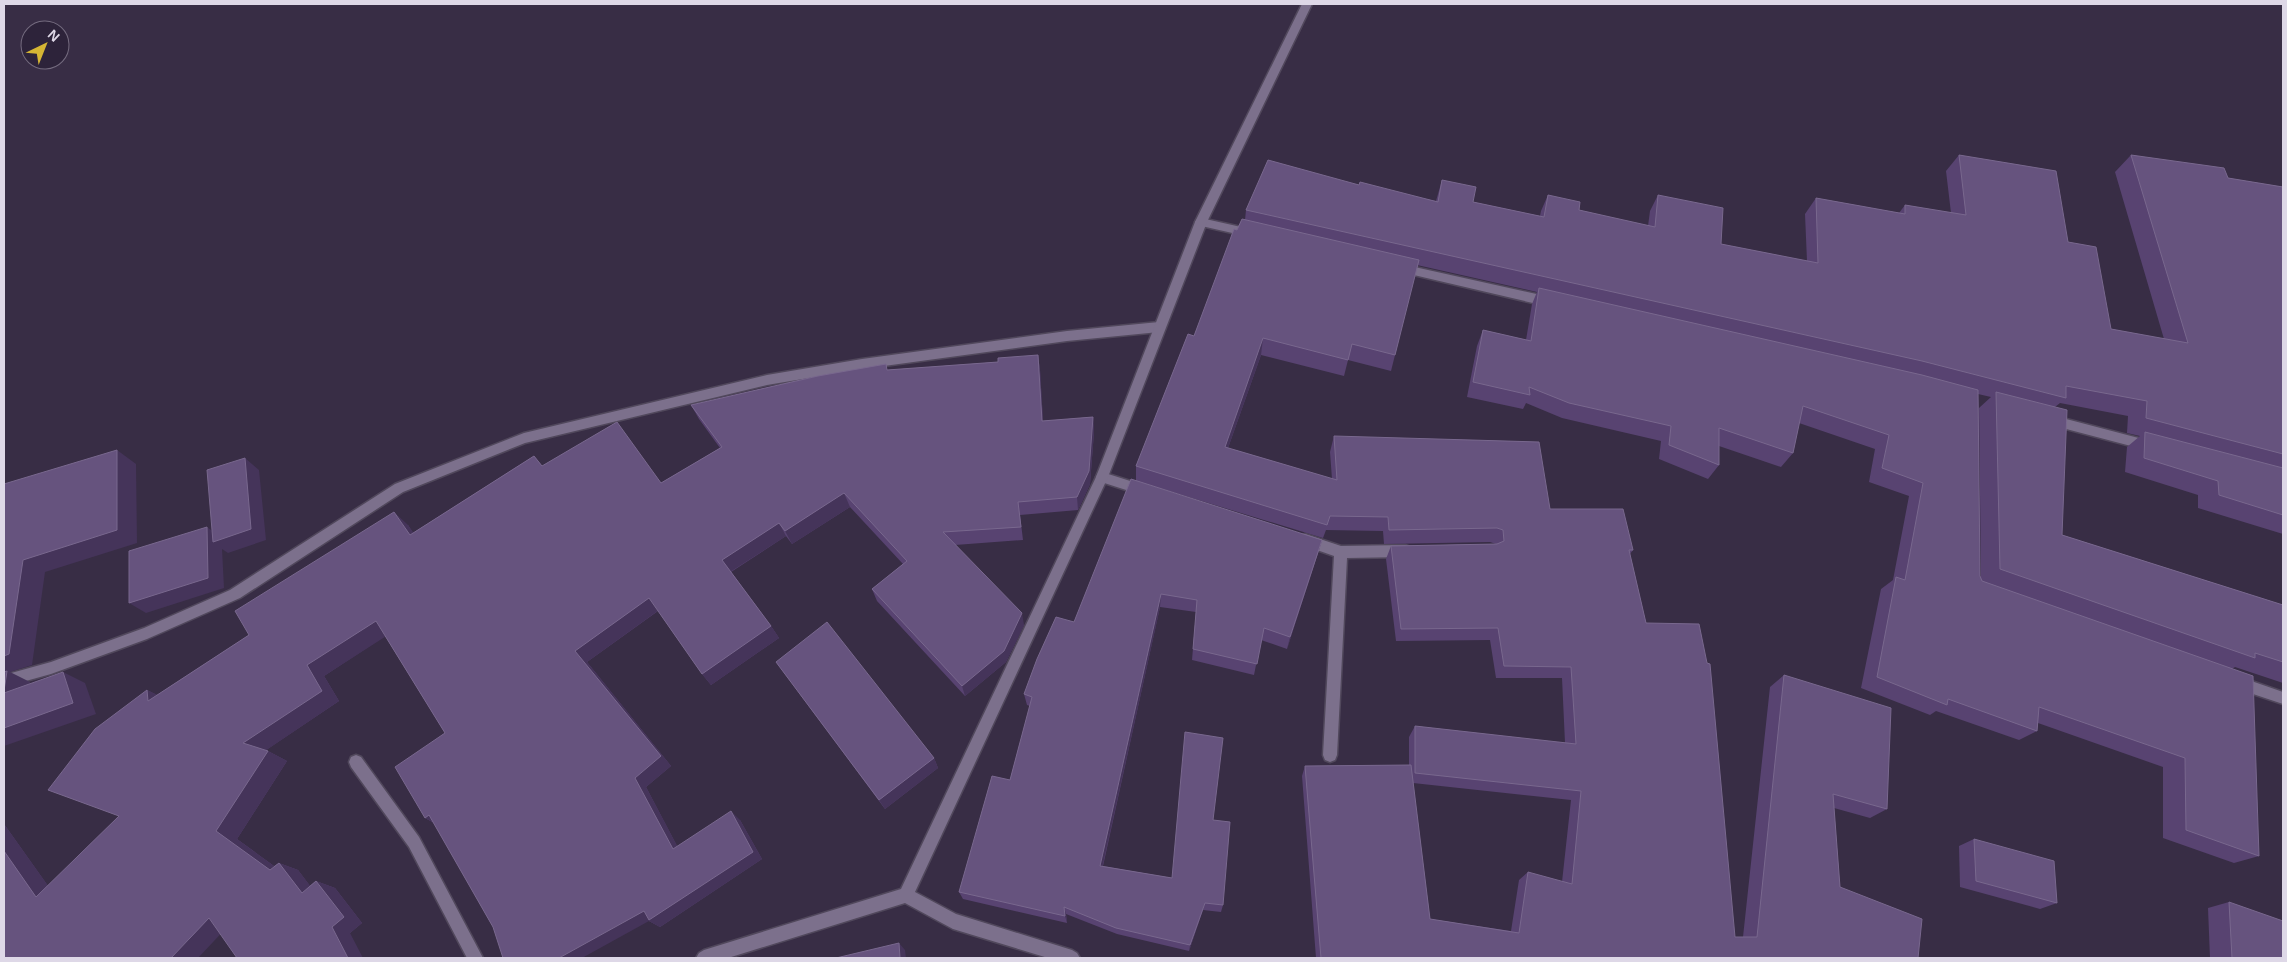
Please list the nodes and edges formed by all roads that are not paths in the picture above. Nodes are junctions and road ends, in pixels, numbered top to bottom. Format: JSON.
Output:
{"nodes":[{"id":1,"x":1307,"y":4,"type":"edge"},
{"id":2,"x":1201,"y":222,"type":"junction"},
{"id":3,"x":1259,"y":236,"type":"edge"},
{"id":4,"x":1385,"y":264,"type":"edge"},
{"id":5,"x":1559,"y":304,"type":"edge"},
{"id":6,"x":1159,"y":327,"type":"junction"},
{"id":7,"x":2037,"y":417,"type":"edge"},
{"id":8,"x":2160,"y":448,"type":"edge"},
{"id":9,"x":1102,"y":477,"type":"junction"},
{"id":10,"x":1157,"y":494,"type":"edge"},
{"id":11,"x":1295,"y":537,"type":"edge"},
{"id":12,"x":1420,"y":551,"type":"edge"},
{"id":13,"x":1341,"y":552,"type":"junction"},
{"id":14,"x":2228,"y":679,"type":"edge"},
{"id":15,"x":4,"y":681,"type":"edge"},
{"id":16,"x":2283,"y":698,"type":"edge"},
{"id":17,"x":1330,"y":755,"type":"dead end"},
{"id":18,"x":356,"y":762,"type":"dead end"},
{"id":19,"x":906,"y":895,"type":"junction"},
{"id":20,"x":476,"y":958,"type":"edge"},
{"id":21,"x":704,"y":958,"type":"edge"},
{"id":22,"x":1072,"y":958,"type":"edge"}],
"edges":[{"from":1,"to":2,"type":"street"},
{"from":2,"to":3,"type":"street"},
{"from":2,"to":6,"type":"street"},
{"from":4,"to":5,"type":"street"},
{"from":6,"to":9,"type":"street"},
{"from":6,"to":15,"type":"street"},
{"from":7,"to":8,"type":"street"},
{"from":9,"to":10,"type":"street"},
{"from":9,"to":19,"type":"street"},
{"from":11,"to":13,"type":"street"},
{"from":12,"to":13,"type":"street"},
{"from":13,"to":17,"type":"street"},
{"from":14,"to":16,"type":"street"},
{"from":18,"to":20,"type":"street"},
{"from":19,"to":21,"type":"street"},
{"from":19,"to":22,"type":"street"}]}
